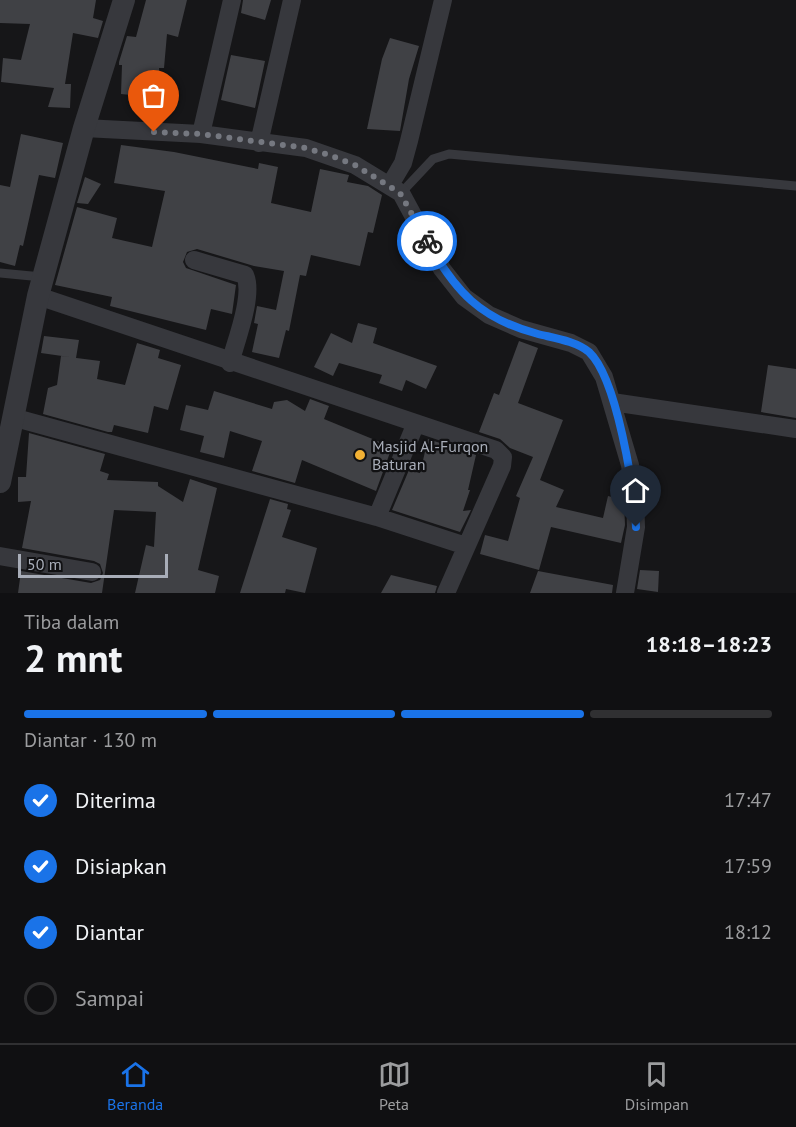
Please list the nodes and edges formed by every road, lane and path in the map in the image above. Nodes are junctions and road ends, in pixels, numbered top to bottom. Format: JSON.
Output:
{"nodes":[{"id":1,"x":124,"y":0,"type":"edge"},
{"id":2,"x":232,"y":0,"type":"edge"},
{"id":3,"x":292,"y":0,"type":"edge"},
{"id":4,"x":443,"y":0,"type":"edge"},
{"id":5,"x":84,"y":128,"type":"junction"},
{"id":6,"x":201,"y":134,"type":"junction"},
{"id":7,"x":259,"y":143,"type":"junction"},
{"id":8,"x":796,"y":186,"type":"edge"},
{"id":9,"x":395,"y":189,"type":"junction"},
{"id":10,"x":194,"y":260,"type":"dead end"},
{"id":11,"x":0,"y":273,"type":"edge"},
{"id":12,"x":41,"y":287,"type":"junction"},
{"id":13,"x":230,"y":363,"type":"junction"},
{"id":14,"x":612,"y":402,"type":"junction"},
{"id":15,"x":12,"y":417,"type":"junction"},
{"id":16,"x":416,"y":423,"type":"junction"},
{"id":17,"x":796,"y":429,"type":"edge"},
{"id":18,"x":0,"y":482,"type":"edge"},
{"id":19,"x":377,"y":517,"type":"junction"},
{"id":20,"x":466,"y":546,"type":"junction"},
{"id":21,"x":0,"y":556,"type":"edge"},
{"id":22,"x":93,"y":572,"type":"dead end"},
{"id":23,"x":446,"y":593,"type":"edge"},
{"id":24,"x":625,"y":593,"type":"edge"}],
"edges":[{"from":1,"to":5,"type":"street"},
{"from":2,"to":6,"type":"street"},
{"from":3,"to":7,"type":"street"},
{"from":4,"to":9,"type":"street"},
{"from":5,"to":6,"type":"street"},
{"from":5,"to":12,"type":"street"},
{"from":6,"to":7,"type":"street"},
{"from":7,"to":9,"type":"street"},
{"from":8,"to":9,"type":"lane"},
{"from":9,"to":14,"type":"street"},
{"from":10,"to":13,"type":"street"},
{"from":11,"to":12,"type":"lane"},
{"from":12,"to":13,"type":"street"},
{"from":12,"to":15,"type":"street"},
{"from":13,"to":16,"type":"street"},
{"from":14,"to":17,"type":"street"},
{"from":14,"to":24,"type":"street"},
{"from":15,"to":18,"type":"street"},
{"from":15,"to":19,"type":"street"},
{"from":16,"to":19,"type":"street"},
{"from":16,"to":20,"type":"street"},
{"from":19,"to":20,"type":"street"},
{"from":20,"to":23,"type":"street"},
{"from":21,"to":22,"type":"street"}]}
